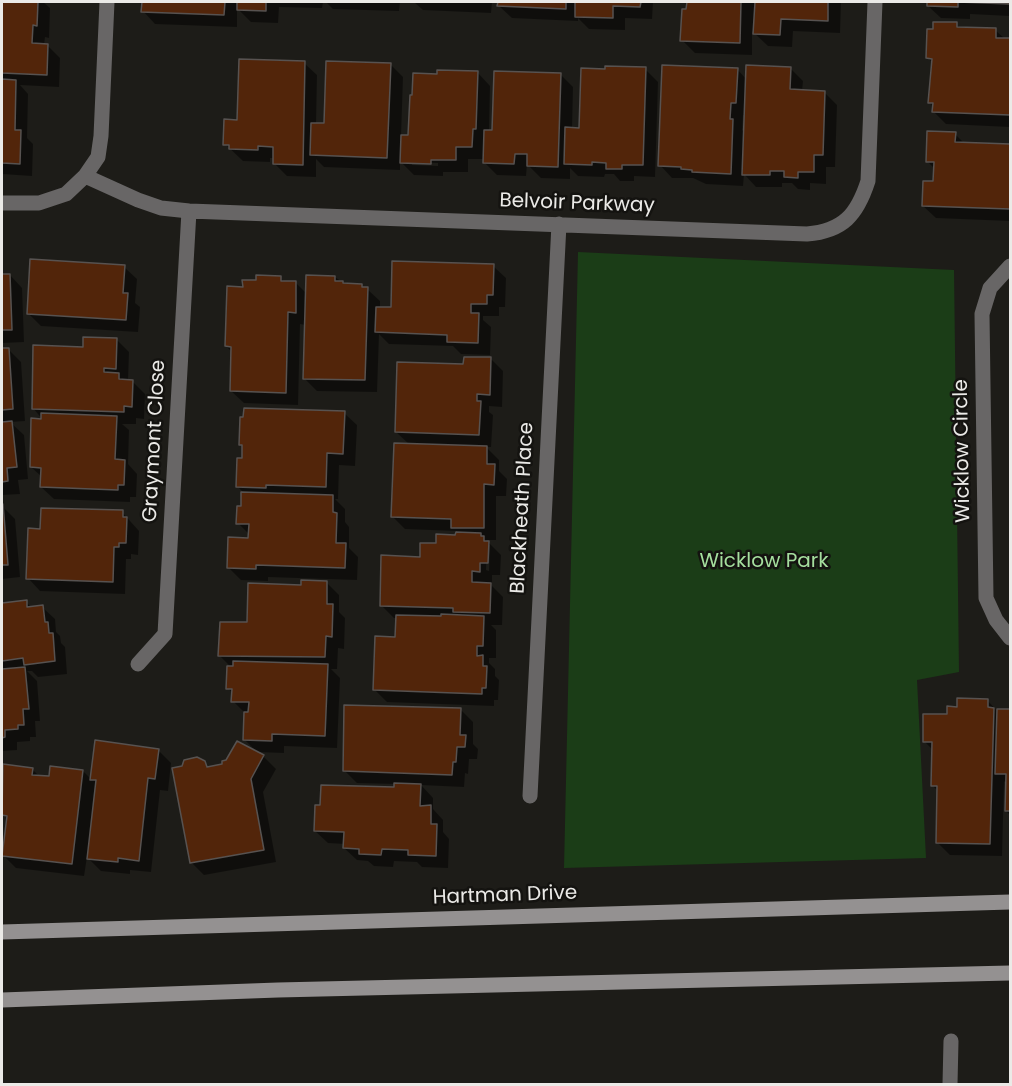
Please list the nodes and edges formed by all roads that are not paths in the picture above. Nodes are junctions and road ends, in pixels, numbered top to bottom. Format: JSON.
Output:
{"nodes":[{"id":1,"x":107,"y":2,"type":"edge"},
{"id":2,"x":875,"y":2,"type":"edge"},
{"id":3,"x":85,"y":176,"type":"junction"},
{"id":4,"x":2,"y":202,"type":"edge"},
{"id":5,"x":189,"y":211,"type":"junction"},
{"id":6,"x":559,"y":224,"type":"junction"},
{"id":7,"x":1011,"y":266,"type":"edge"},
{"id":8,"x":1011,"y":638,"type":"edge"},
{"id":9,"x":138,"y":664,"type":"dead end"},
{"id":10,"x":530,"y":795,"type":"dead end"},
{"id":11,"x":1011,"y":902,"type":"edge"},
{"id":12,"x":2,"y":932,"type":"edge"},
{"id":13,"x":1011,"y":973,"type":"edge"},
{"id":14,"x":2,"y":1000,"type":"edge"},
{"id":15,"x":951,"y":1041,"type":"dead end"},
{"id":16,"x":950,"y":1084,"type":"edge"}],
"edges":[{"from":1,"to":3,"type":"street"},
{"from":2,"to":6,"type":"street","name":"Belvoir Parkway"},
{"from":3,"to":4,"type":"street"},
{"from":3,"to":5,"type":"street","name":"Belvoir Parkway"},
{"from":5,"to":6,"type":"street","name":"Belvoir Parkway"},
{"from":5,"to":9,"type":"street","name":"Graymont Close"},
{"from":6,"to":10,"type":"street","name":"Blackheath Place"},
{"from":7,"to":8,"type":"street","name":"Wicklow Circle"},
{"from":11,"to":12,"type":"main road","name":"Hartman Drive"},
{"from":13,"to":14,"type":"main road"},
{"from":15,"to":16,"type":"street"}]}
